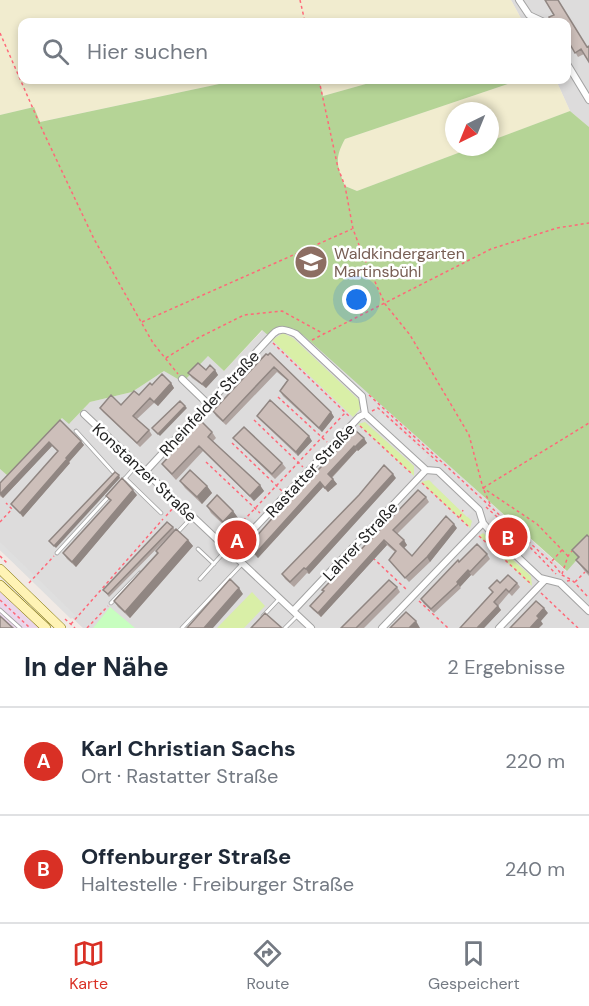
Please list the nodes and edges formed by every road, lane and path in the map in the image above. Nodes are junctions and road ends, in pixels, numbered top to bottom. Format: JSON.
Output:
{"nodes":[{"id":1,"x":300,"y":0,"type":"edge"},
{"id":2,"x":519,"y":0,"type":"edge"},
{"id":3,"x":304,"y":18,"type":"edge"},
{"id":4,"x":535,"y":18,"type":"edge"},
{"id":5,"x":0,"y":33,"type":"edge"},
{"id":6,"x":571,"y":69,"type":"edge"},
{"id":7,"x":18,"y":74,"type":"edge"},
{"id":8,"x":22,"y":84,"type":"edge"},
{"id":9,"x":320,"y":84,"type":"edge"},
{"id":10,"x":589,"y":100,"type":"edge"},
{"id":11,"x":589,"y":223,"type":"edge"},
{"id":12,"x":353,"y":229,"type":"junction"},
{"id":13,"x":385,"y":304,"type":"junction"},
{"id":14,"x":141,"y":323,"type":"junction"},
{"id":15,"x":324,"y":334,"type":"junction"},
{"id":16,"x":306,"y":343,"type":"junction"},
{"id":17,"x":165,"y":359,"type":"junction"},
{"id":18,"x":182,"y":379,"type":"joint"},
{"id":19,"x":366,"y":392,"type":"dead end"},
{"id":20,"x":279,"y":397,"type":"edge"},
{"id":21,"x":208,"y":404,"type":"junction"},
{"id":22,"x":346,"y":412,"type":"dead end"},
{"id":23,"x":84,"y":414,"type":"dead end"},
{"id":24,"x":365,"y":414,"type":"junction"},
{"id":25,"x":254,"y":420,"type":"dead end"},
{"id":26,"x":589,"y":423,"type":"edge"},
{"id":27,"x":76,"y":431,"type":"dead end"},
{"id":28,"x":322,"y":438,"type":"junction"},
{"id":29,"x":232,"y":442,"type":"edge"},
{"id":30,"x":332,"y":447,"type":"junction"},
{"id":31,"x":206,"y":462,"type":"dead end"},
{"id":32,"x":299,"y":463,"type":"junction"},
{"id":33,"x":137,"y":465,"type":"junction"},
{"id":34,"x":426,"y":470,"type":"junction"},
{"id":35,"x":113,"y":472,"type":"edge"},
{"id":36,"x":145,"y":472,"type":"junction"},
{"id":37,"x":308,"y":472,"type":"junction"},
{"id":38,"x":125,"y":478,"type":"junction"},
{"id":39,"x":117,"y":487,"type":"edge"},
{"id":40,"x":277,"y":487,"type":"junction"},
{"id":41,"x":483,"y":488,"type":"junction"},
{"id":42,"x":110,"y":495,"type":"edge"},
{"id":43,"x":286,"y":495,"type":"junction"},
{"id":44,"x":6,"y":503,"type":"dead end"},
{"id":45,"x":177,"y":503,"type":"junction"},
{"id":46,"x":491,"y":507,"type":"junction"},
{"id":47,"x":256,"y":509,"type":"junction"},
{"id":48,"x":463,"y":510,"type":"dead end"},
{"id":49,"x":161,"y":513,"type":"dead end"},
{"id":50,"x":192,"y":517,"type":"junction"},
{"id":51,"x":265,"y":518,"type":"junction"},
{"id":52,"x":459,"y":518,"type":"dead end"},
{"id":53,"x":482,"y":519,"type":"junction"},
{"id":54,"x":0,"y":522,"type":"edge"},
{"id":55,"x":171,"y":540,"type":"edge"},
{"id":56,"x":198,"y":549,"type":"dead end"},
{"id":57,"x":226,"y":549,"type":"junction"},
{"id":58,"x":575,"y":549,"type":"edge"},
{"id":59,"x":562,"y":550,"type":"junction"},
{"id":60,"x":57,"y":553,"type":"joint"},
{"id":61,"x":568,"y":556,"type":"junction"},
{"id":62,"x":373,"y":558,"type":"edge"},
{"id":63,"x":551,"y":562,"type":"junction"},
{"id":64,"x":214,"y":564,"type":"junction"},
{"id":65,"x":242,"y":564,"type":"junction"},
{"id":66,"x":0,"y":569,"type":"edge"},
{"id":67,"x":555,"y":570,"type":"dead end"},
{"id":68,"x":141,"y":572,"type":"edge"},
{"id":69,"x":585,"y":572,"type":"edge"},
{"id":70,"x":562,"y":576,"type":"junction"},
{"id":71,"x":200,"y":579,"type":"dead end"},
{"id":72,"x":545,"y":580,"type":"junction"},
{"id":73,"x":574,"y":583,"type":"junction"},
{"id":74,"x":28,"y":584,"type":"dead end"},
{"id":75,"x":0,"y":585,"type":"edge"},
{"id":76,"x":413,"y":596,"type":"junction"},
{"id":77,"x":279,"y":598,"type":"junction"},
{"id":78,"x":589,"y":598,"type":"edge"},
{"id":79,"x":0,"y":600,"type":"edge"},
{"id":80,"x":111,"y":603,"type":"joint"},
{"id":81,"x":0,"y":610,"type":"edge"},
{"id":82,"x":589,"y":611,"type":"edge"},
{"id":83,"x":295,"y":613,"type":"junction"},
{"id":84,"x":63,"y":617,"type":"dead end"},
{"id":85,"x":258,"y":620,"type":"edge"},
{"id":86,"x":71,"y":624,"type":"junction"},
{"id":87,"x":20,"y":628,"type":"edge"},
{"id":88,"x":30,"y":628,"type":"edge"},
{"id":89,"x":46,"y":628,"type":"edge"},
{"id":90,"x":61,"y":628,"type":"edge"},
{"id":91,"x":75,"y":628,"type":"edge"},
{"id":92,"x":87,"y":628,"type":"edge"},
{"id":93,"x":182,"y":628,"type":"edge"},
{"id":94,"x":285,"y":628,"type":"edge"},
{"id":95,"x":311,"y":628,"type":"edge"},
{"id":96,"x":382,"y":628,"type":"edge"},
{"id":97,"x":448,"y":628,"type":"edge"},
{"id":98,"x":499,"y":628,"type":"edge"}],
"edges":[{"from":1,"to":3,"type":"path"},
{"from":2,"to":4,"type":"street"},
{"from":5,"to":7,"type":"path"},
{"from":6,"to":10,"type":"street"},
{"from":8,"to":14,"type":"path"},
{"from":9,"to":12,"type":"path"},
{"from":11,"to":13,"type":"path"},
{"from":12,"to":13,"type":"path"},
{"from":12,"to":14,"type":"path"},
{"from":13,"to":15,"type":"path"},
{"from":13,"to":41,"type":"path"},
{"from":14,"to":17,"type":"path"},
{"from":15,"to":16,"type":"path"},
{"from":15,"to":17,"type":"path"},
{"from":16,"to":21,"type":"street","name":"Rheinfelder Straße"},
{"from":16,"to":24,"type":"street"},
{"from":17,"to":18,"type":"path"},
{"from":18,"to":21,"type":"street"},
{"from":19,"to":46,"type":"path"},
{"from":20,"to":28,"type":"path"},
{"from":21,"to":36,"type":"street","name":"Rheinfelder Straße"},
{"from":22,"to":28,"type":"path"},
{"from":23,"to":33,"type":"street","name":"Konstanzer Straße"},
{"from":24,"to":30,"type":"street","name":"Rastatter Straße"},
{"from":24,"to":34,"type":"street"},
{"from":25,"to":32,"type":"path"},
{"from":26,"to":41,"type":"path"},
{"from":27,"to":35,"type":"lane"},
{"from":28,"to":30,"type":"path"},
{"from":28,"to":32,"type":"path"},
{"from":29,"to":40,"type":"path"},
{"from":30,"to":37,"type":"street","name":"Rastatter Straße"},
{"from":31,"to":47,"type":"path"},
{"from":32,"to":37,"type":"path"},
{"from":32,"to":40,"type":"path"},
{"from":33,"to":36,"type":"street","name":"Konstanzer Straße"},
{"from":33,"to":38,"type":"lane"},
{"from":34,"to":53,"type":"street"},
{"from":34,"to":83,"type":"street","name":"Lahrer Straße"},
{"from":36,"to":45,"type":"street","name":"Konstanzer Straße"},
{"from":37,"to":43,"type":"street","name":"Rastatter Straße"},
{"from":38,"to":39,"type":"lane"},
{"from":38,"to":49,"type":"lane"},
{"from":40,"to":43,"type":"path"},
{"from":40,"to":47,"type":"path"},
{"from":41,"to":46,"type":"path"},
{"from":41,"to":59,"type":"path"},
{"from":42,"to":60,"type":"lane"},
{"from":43,"to":51,"type":"street","name":"Rastatter Straße"},
{"from":44,"to":54,"type":"path"},
{"from":45,"to":50,"type":"street","name":"Konstanzer Straße"},
{"from":45,"to":86,"type":"path"},
{"from":46,"to":53,"type":"path"},
{"from":46,"to":63,"type":"path"},
{"from":47,"to":51,"type":"path"},
{"from":47,"to":57,"type":"path"},
{"from":48,"to":52,"type":"path"},
{"from":50,"to":55,"type":"lane"},
{"from":50,"to":57,"type":"street","name":"Konstanzer Straße"},
{"from":51,"to":57,"type":"street","name":"Rastatter Straße"},
{"from":53,"to":72,"type":"street"},
{"from":53,"to":76,"type":"street"},
{"from":56,"to":64,"type":"lane"},
{"from":57,"to":64,"type":"lane"},
{"from":57,"to":65,"type":"street","name":"Konstanzer Straße"},
{"from":58,"to":61,"type":"path"},
{"from":59,"to":61,"type":"path"},
{"from":59,"to":63,"type":"path"},
{"from":60,"to":74,"type":"path"},
{"from":61,"to":70,"type":"path"},
{"from":62,"to":76,"type":"path"},
{"from":63,"to":70,"type":"path"},
{"from":64,"to":71,"type":"lane"},
{"from":65,"to":77,"type":"street","name":"Konstanzer Straße"},
{"from":65,"to":93,"type":"lane"},
{"from":66,"to":90,"type":"main road"},
{"from":67,"to":70,"type":"path"},
{"from":68,"to":80,"type":"lane"},
{"from":69,"to":73,"type":"path"},
{"from":70,"to":73,"type":"path"},
{"from":72,"to":82,"type":"street"},
{"from":72,"to":98,"type":"street"},
{"from":73,"to":78,"type":"path"},
{"from":75,"to":89,"type":"main road"},
{"from":76,"to":96,"type":"street"},
{"from":76,"to":97,"type":"path"},
{"from":77,"to":83,"type":"street","name":"Konstanzer Straße"},
{"from":77,"to":85,"type":"lane"},
{"from":79,"to":88,"type":"path"},
{"from":80,"to":92,"type":"path"},
{"from":81,"to":87,"type":"lane"},
{"from":83,"to":94,"type":"lane"},
{"from":83,"to":95,"type":"street","name":"Konstanzer Straße"},
{"from":84,"to":86,"type":"path"},
{"from":86,"to":91,"type":"path"}]}
